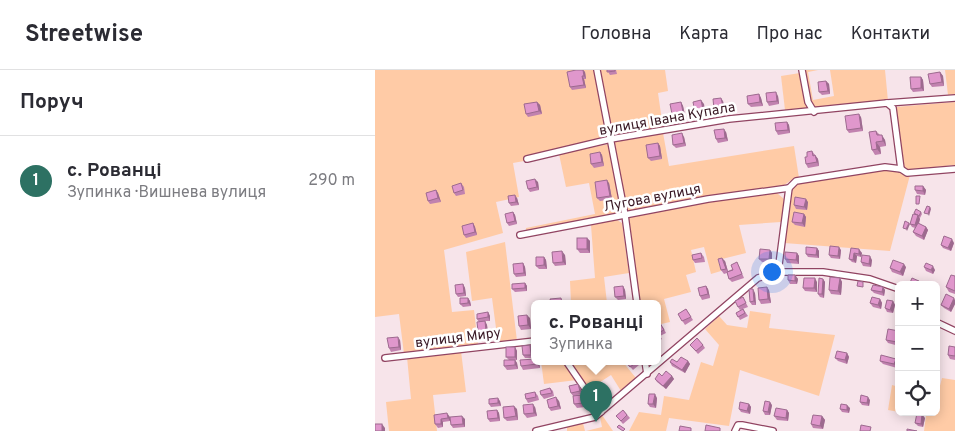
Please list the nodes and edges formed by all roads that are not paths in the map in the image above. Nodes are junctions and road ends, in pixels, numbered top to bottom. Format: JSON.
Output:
{"nodes":[{"id":1,"x":597,"y":70,"type":"edge"},
{"id":2,"x":802,"y":70,"type":"edge"},
{"id":3,"x":955,"y":98,"type":"edge"},
{"id":4,"x":887,"y":103,"type":"junction"},
{"id":5,"x":814,"y":112,"type":"junction"},
{"id":6,"x":611,"y":140,"type":"junction"},
{"id":7,"x":527,"y":159,"type":"dead end"},
{"id":8,"x":901,"y":169,"type":"junction"},
{"id":9,"x":955,"y":169,"type":"edge"},
{"id":10,"x":789,"y":188,"type":"junction"},
{"id":11,"x":625,"y":215,"type":"junction"},
{"id":12,"x":520,"y":235,"type":"dead end"},
{"id":13,"x":778,"y":272,"type":"junction"},
{"id":14,"x":895,"y":288,"type":"edge"},
{"id":15,"x":637,"y":300,"type":"edge"},
{"id":16,"x":940,"y":324,"type":"edge"},
{"id":17,"x":955,"y":331,"type":"edge"},
{"id":18,"x":531,"y":341,"type":"edge"},
{"id":19,"x":385,"y":358,"type":"dead end"},
{"id":20,"x":661,"y":362,"type":"edge"},
{"id":21,"x":569,"y":365,"type":"edge"},
{"id":22,"x":646,"y":365,"type":"edge"},
{"id":23,"x":657,"y":365,"type":"edge"},
{"id":24,"x":647,"y":374,"type":"junction"},
{"id":25,"x":601,"y":412,"type":"junction"},
{"id":26,"x":536,"y":431,"type":"edge"},
{"id":27,"x":735,"y":431,"type":"edge"},
{"id":28,"x":773,"y":431,"type":"edge"}],
"edges":[{"from":1,"to":6,"type":"street"},
{"from":2,"to":5,"type":"street"},
{"from":3,"to":4,"type":"street"},
{"from":4,"to":5,"type":"street","name":"вулиця Івана Купала"},
{"from":4,"to":8,"type":"street"},
{"from":5,"to":6,"type":"street","name":"вулиця Івана Купала"},
{"from":6,"to":7,"type":"street","name":"вулиця Івана Купала"},
{"from":6,"to":11,"type":"street"},
{"from":8,"to":9,"type":"street","name":"Лугова вулиця"},
{"from":8,"to":10,"type":"street","name":"Лугова вулиця"},
{"from":10,"to":11,"type":"street","name":"Лугова вулиця"},
{"from":10,"to":13,"type":"street"},
{"from":11,"to":12,"type":"street","name":"Лугова вулиця"},
{"from":11,"to":15,"type":"street"},
{"from":13,"to":14,"type":"street"},
{"from":13,"to":20,"type":"street"},
{"from":16,"to":17,"type":"street"},
{"from":18,"to":19,"type":"street","name":"вулиця Миру"},
{"from":21,"to":25,"type":"street"},
{"from":22,"to":24,"type":"street"},
{"from":23,"to":24,"type":"street"},
{"from":24,"to":25,"type":"street"},
{"from":25,"to":26,"type":"street"},
{"from":27,"to":28,"type":"street"}]}
